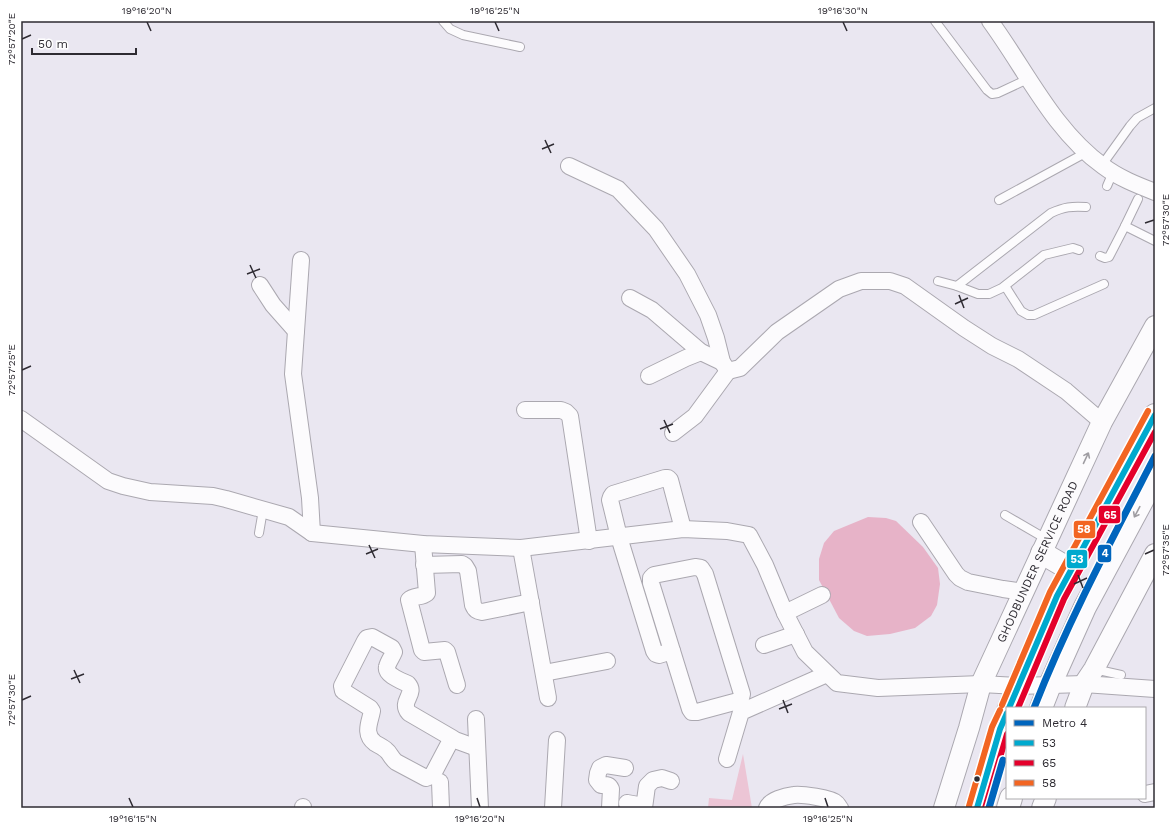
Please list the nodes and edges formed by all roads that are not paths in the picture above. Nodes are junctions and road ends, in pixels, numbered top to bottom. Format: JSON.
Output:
{"nodes":[{"id":1,"x":443,"y":21,"type":"edge"},
{"id":2,"x":935,"y":21,"type":"edge"},
{"id":3,"x":990,"y":21,"type":"edge"},
{"id":4,"x":520,"y":47,"type":"dead end"},
{"id":5,"x":1028,"y":79,"type":"junction"},
{"id":6,"x":1155,"y":108,"type":"edge"},
{"id":7,"x":1087,"y":152,"type":"junction"},
{"id":8,"x":569,"y":166,"type":"dead end"},
{"id":9,"x":1107,"y":175,"type":"junction"},
{"id":10,"x":1155,"y":192,"type":"edge"},
{"id":11,"x":1138,"y":199,"type":"dead end"},
{"id":12,"x":999,"y":200,"type":"dead end"},
{"id":13,"x":1086,"y":207,"type":"dead end"},
{"id":14,"x":1125,"y":226,"type":"junction"},
{"id":15,"x":1155,"y":241,"type":"edge"},
{"id":16,"x":1076,"y":247,"type":"dead end"},
{"id":17,"x":1100,"y":256,"type":"dead end"},
{"id":18,"x":301,"y":260,"type":"dead end"},
{"id":19,"x":938,"y":281,"type":"dead end"},
{"id":20,"x":1104,"y":284,"type":"dead end"},
{"id":21,"x":260,"y":285,"type":"dead end"},
{"id":22,"x":957,"y":286,"type":"junction"},
{"id":23,"x":1005,"y":286,"type":"junction"},
{"id":24,"x":630,"y":298,"type":"dead end"},
{"id":25,"x":1155,"y":326,"type":"edge"},
{"id":26,"x":296,"y":331,"type":"junction"},
{"id":27,"x":702,"y":352,"type":"junction"},
{"id":28,"x":725,"y":367,"type":"junction"},
{"id":29,"x":649,"y":376,"type":"dead end"},
{"id":30,"x":525,"y":410,"type":"dead end"},
{"id":31,"x":1155,"y":415,"type":"edge"},
{"id":32,"x":21,"y":419,"type":"edge"},
{"id":33,"x":1102,"y":422,"type":"junction"},
{"id":34,"x":673,"y":433,"type":"dead end"},
{"id":35,"x":1155,"y":477,"type":"edge"},
{"id":36,"x":263,"y":510,"type":"junction"},
{"id":37,"x":1005,"y":515,"type":"dead end"},
{"id":38,"x":921,"y":522,"type":"dead end"},
{"id":39,"x":683,"y":529,"type":"junction"},
{"id":40,"x":259,"y":533,"type":"dead end"},
{"id":41,"x":312,"y":533,"type":"junction"},
{"id":42,"x":620,"y":537,"type":"junction"},
{"id":43,"x":589,"y":540,"type":"junction"},
{"id":44,"x":423,"y":544,"type":"junction"},
{"id":45,"x":1045,"y":546,"type":"junction"},
{"id":46,"x":521,"y":548,"type":"junction"},
{"id":47,"x":1155,"y":554,"type":"edge"},
{"id":48,"x":424,"y":565,"type":"junction"},
{"id":49,"x":1071,"y":570,"type":"junction"},
{"id":50,"x":1024,"y":592,"type":"junction"},
{"id":51,"x":822,"y":595,"type":"dead end"},
{"id":52,"x":531,"y":602,"type":"junction"},
{"id":53,"x":784,"y":613,"type":"junction"},
{"id":54,"x":796,"y":634,"type":"junction"},
{"id":55,"x":764,"y":645,"type":"dead end"},
{"id":56,"x":672,"y":651,"type":"junction"},
{"id":57,"x":607,"y":661,"type":"dead end"},
{"id":58,"x":544,"y":673,"type":"junction"},
{"id":59,"x":827,"y":674,"type":"junction"},
{"id":60,"x":1121,"y":675,"type":"dead end"},
{"id":61,"x":1089,"y":676,"type":"junction"},
{"id":62,"x":981,"y":684,"type":"junction"},
{"id":63,"x":456,"y":685,"type":"dead end"},
{"id":64,"x":1050,"y":685,"type":"junction"},
{"id":65,"x":1018,"y":686,"type":"junction"},
{"id":66,"x":1155,"y":689,"type":"edge"},
{"id":67,"x":548,"y":698,"type":"dead end"},
{"id":68,"x":1009,"y":707,"type":"edge"},
{"id":69,"x":1041,"y":707,"type":"edge"},
{"id":70,"x":1075,"y":707,"type":"edge"},
{"id":71,"x":1006,"y":715,"type":"edge"},
{"id":72,"x":476,"y":719,"type":"dead end"},
{"id":73,"x":452,"y":738,"type":"junction"},
{"id":74,"x":556,"y":740,"type":"dead end"},
{"id":75,"x":477,"y":748,"type":"junction"},
{"id":76,"x":727,"y":759,"type":"dead end"},
{"id":77,"x":625,"y":768,"type":"dead end"},
{"id":78,"x":671,"y":781,"type":"dead end"},
{"id":79,"x":440,"y":782,"type":"dead end"},
{"id":80,"x":627,"y":803,"type":"dead end"},
{"id":81,"x":644,"y":807,"type":"edge"},
{"id":82,"x":441,"y":808,"type":"edge"},
{"id":83,"x":480,"y":808,"type":"edge"},
{"id":84,"x":553,"y":808,"type":"edge"},
{"id":85,"x":610,"y":808,"type":"edge"},
{"id":86,"x":767,"y":808,"type":"edge"},
{"id":87,"x":840,"y":808,"type":"edge"},
{"id":88,"x":944,"y":808,"type":"edge"},
{"id":89,"x":977,"y":808,"type":"edge"}],
"edges":[{"from":1,"to":4,"type":"lane"},
{"from":2,"to":5,"type":"lane"},
{"from":3,"to":5,"type":"street"},
{"from":5,"to":7,"type":"street"},
{"from":6,"to":9,"type":"lane"},
{"from":7,"to":9,"type":"street"},
{"from":7,"to":12,"type":"lane"},
{"from":8,"to":28,"type":"street"},
{"from":9,"to":10,"type":"street"},
{"from":11,"to":14,"type":"lane"},
{"from":13,"to":22,"type":"lane"},
{"from":14,"to":15,"type":"lane"},
{"from":14,"to":17,"type":"lane"},
{"from":16,"to":23,"type":"lane"},
{"from":18,"to":26,"type":"street"},
{"from":19,"to":22,"type":"lane"},
{"from":20,"to":23,"type":"lane"},
{"from":21,"to":26,"type":"street"},
{"from":22,"to":23,"type":"lane"},
{"from":24,"to":27,"type":"street"},
{"from":25,"to":33,"type":"street","name":"GHODBUNDER SERVICE ROAD"},
{"from":26,"to":41,"type":"street"},
{"from":27,"to":28,"type":"street"},
{"from":27,"to":29,"type":"street"},
{"from":28,"to":33,"type":"street"},
{"from":28,"to":34,"type":"street"},
{"from":30,"to":43,"type":"street"},
{"from":31,"to":49,"type":"main road"},
{"from":32,"to":36,"type":"street"},
{"from":45,"to":33,"type":"street","name":"GHODBUNDER SERVICE ROAD","one_way":true},
{"from":35,"to":64,"type":"main road","one_way":true},
{"from":36,"to":40,"type":"lane"},
{"from":36,"to":41,"type":"street"},
{"from":37,"to":45,"type":"lane"},
{"from":38,"to":50,"type":"street"},
{"from":39,"to":42,"type":"street"},
{"from":39,"to":42,"type":"street"},
{"from":39,"to":53,"type":"street"},
{"from":41,"to":44,"type":"street"},
{"from":42,"to":43,"type":"street"},
{"from":42,"to":56,"type":"street"},
{"from":43,"to":46,"type":"street"},
{"from":44,"to":46,"type":"street"},
{"from":44,"to":48,"type":"street"},
{"from":45,"to":49,"type":"main road"},
{"from":45,"to":50,"type":"street","name":"GHODBUNDER SERVICE ROAD"},
{"from":46,"to":52,"type":"street"},
{"from":47,"to":61,"type":"street"},
{"from":48,"to":52,"type":"street"},
{"from":48,"to":63,"type":"street"},
{"from":49,"to":65,"type":"main road"},
{"from":50,"to":62,"type":"street","name":"GHODBUNDER SERVICE ROAD"},
{"from":51,"to":53,"type":"street"},
{"from":52,"to":58,"type":"street"},
{"from":53,"to":54,"type":"street"},
{"from":54,"to":55,"type":"street"},
{"from":54,"to":59,"type":"street"},
{"from":56,"to":56,"type":"street"},
{"from":57,"to":58,"type":"street"},
{"from":58,"to":67,"type":"street"},
{"from":59,"to":62,"type":"street"},
{"from":59,"to":76,"type":"street"},
{"from":60,"to":61,"type":"lane"},
{"from":61,"to":64,"type":"street"},
{"from":61,"to":66,"type":"street"},
{"from":61,"to":70,"type":"street"},
{"from":62,"to":65,"type":"street"},
{"from":62,"to":88,"type":"street","name":"GHODBUNDER SERVICE ROAD"},
{"from":64,"to":65,"type":"street"},
{"from":64,"to":69,"type":"main road"},
{"from":65,"to":68,"type":"main road"},
{"from":71,"to":89,"type":"main road"},
{"from":72,"to":75,"type":"street"},
{"from":73,"to":73,"type":"street"},
{"from":73,"to":75,"type":"street"},
{"from":74,"to":84,"type":"street"},
{"from":75,"to":83,"type":"street"},
{"from":77,"to":85,"type":"street"},
{"from":78,"to":81,"type":"street"},
{"from":79,"to":82,"type":"street"},
{"from":80,"to":81,"type":"street"},
{"from":86,"to":87,"type":"street"}]}
